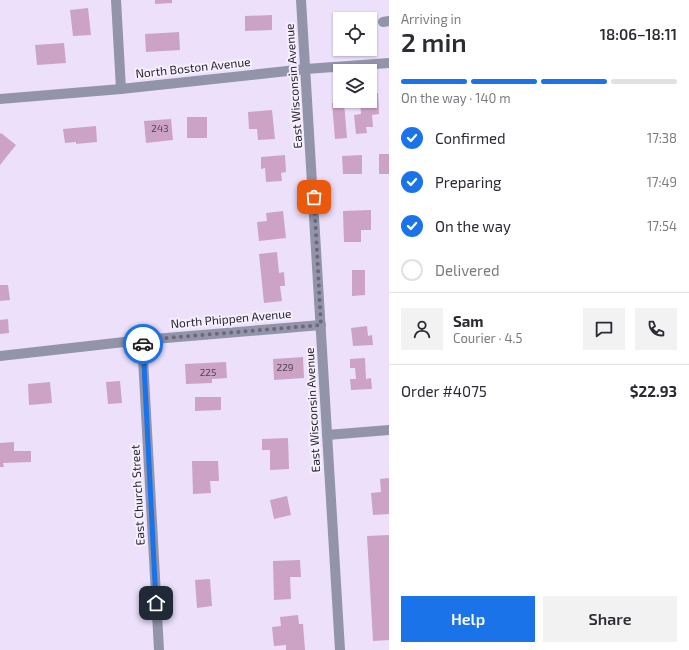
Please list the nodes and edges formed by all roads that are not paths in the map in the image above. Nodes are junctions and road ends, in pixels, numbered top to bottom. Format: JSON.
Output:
{"nodes":[{"id":1,"x":116,"y":0,"type":"edge"},
{"id":2,"x":301,"y":0,"type":"edge"},
{"id":3,"x":389,"y":63,"type":"edge"},
{"id":4,"x":306,"y":69,"type":"junction"},
{"id":5,"x":121,"y":89,"type":"junction"},
{"id":6,"x":0,"y":99,"type":"edge"},
{"id":7,"x":321,"y":325,"type":"junction"},
{"id":8,"x":142,"y":340,"type":"junction"},
{"id":9,"x":0,"y":356,"type":"edge"},
{"id":10,"x":389,"y":430,"type":"edge"},
{"id":11,"x":327,"y":435,"type":"junction"},
{"id":12,"x":159,"y":650,"type":"edge"},
{"id":13,"x":340,"y":650,"type":"edge"}],
"edges":[{"from":1,"to":5,"type":"street"},
{"from":2,"to":4,"type":"street","name":"East Wisconsin Avenue"},
{"from":3,"to":4,"type":"street","name":"North Boston Avenue"},
{"from":4,"to":5,"type":"street","name":"North Boston Avenue"},
{"from":4,"to":7,"type":"street","name":"East Wisconsin Avenue"},
{"from":5,"to":6,"type":"street","name":"North Boston Avenue"},
{"from":7,"to":8,"type":"street","name":"North Phippen Avenue"},
{"from":7,"to":11,"type":"street","name":"East Wisconsin Avenue"},
{"from":8,"to":9,"type":"street","name":"North Phippen Avenue"},
{"from":8,"to":12,"type":"street","name":"East Church Street"},
{"from":10,"to":11,"type":"street"},
{"from":11,"to":13,"type":"street","name":"East Wisconsin Avenue"}]}
